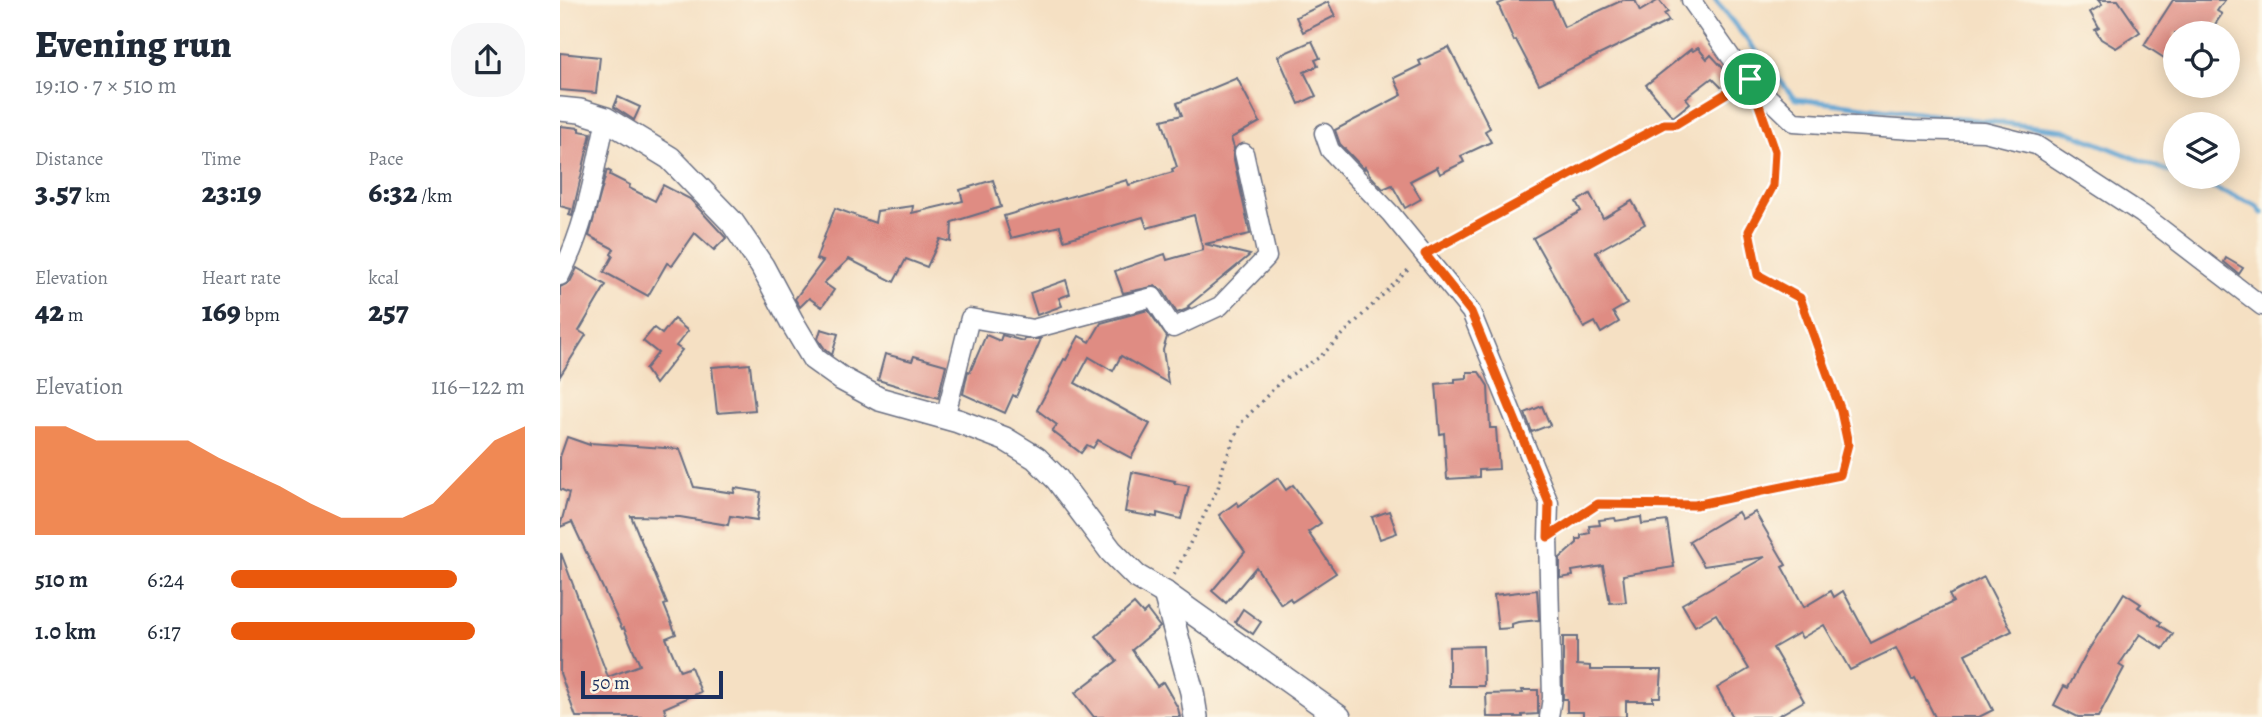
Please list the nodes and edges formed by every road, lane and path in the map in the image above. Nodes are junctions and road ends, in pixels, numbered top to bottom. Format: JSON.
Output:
{"nodes":[{"id":1,"x":1691,"y":0,"type":"edge"},
{"id":2,"x":1750,"y":79,"type":"junction"},
{"id":3,"x":560,"y":109,"type":"edge"},
{"id":4,"x":1762,"y":115,"type":"dead end"},
{"id":5,"x":606,"y":119,"type":"junction"},
{"id":6,"x":1324,"y":133,"type":"dead end"},
{"id":7,"x":1244,"y":153,"type":"dead end"},
{"id":8,"x":1425,"y":254,"type":"junction"},
{"id":9,"x":560,"y":276,"type":"edge"},
{"id":10,"x":2262,"y":306,"type":"edge"},
{"id":11,"x":945,"y":418,"type":"junction"},
{"id":12,"x":1548,"y":537,"type":"junction"},
{"id":13,"x":1165,"y":593,"type":"junction"},
{"id":14,"x":1196,"y":717,"type":"edge"},
{"id":15,"x":1339,"y":717,"type":"edge"},
{"id":16,"x":1549,"y":717,"type":"edge"}],
"edges":[{"from":1,"to":2,"type":"street"},
{"from":2,"to":8,"type":"path"},
{"from":2,"to":10,"type":"street"},
{"from":3,"to":5,"type":"street"},
{"from":4,"to":12,"type":"path"},
{"from":5,"to":9,"type":"street"},
{"from":5,"to":11,"type":"street"},
{"from":6,"to":8,"type":"street"},
{"from":7,"to":11,"type":"street"},
{"from":8,"to":12,"type":"street"},
{"from":8,"to":13,"type":"path"},
{"from":11,"to":13,"type":"street"},
{"from":12,"to":16,"type":"street"},
{"from":13,"to":14,"type":"street"},
{"from":13,"to":15,"type":"street"}]}
